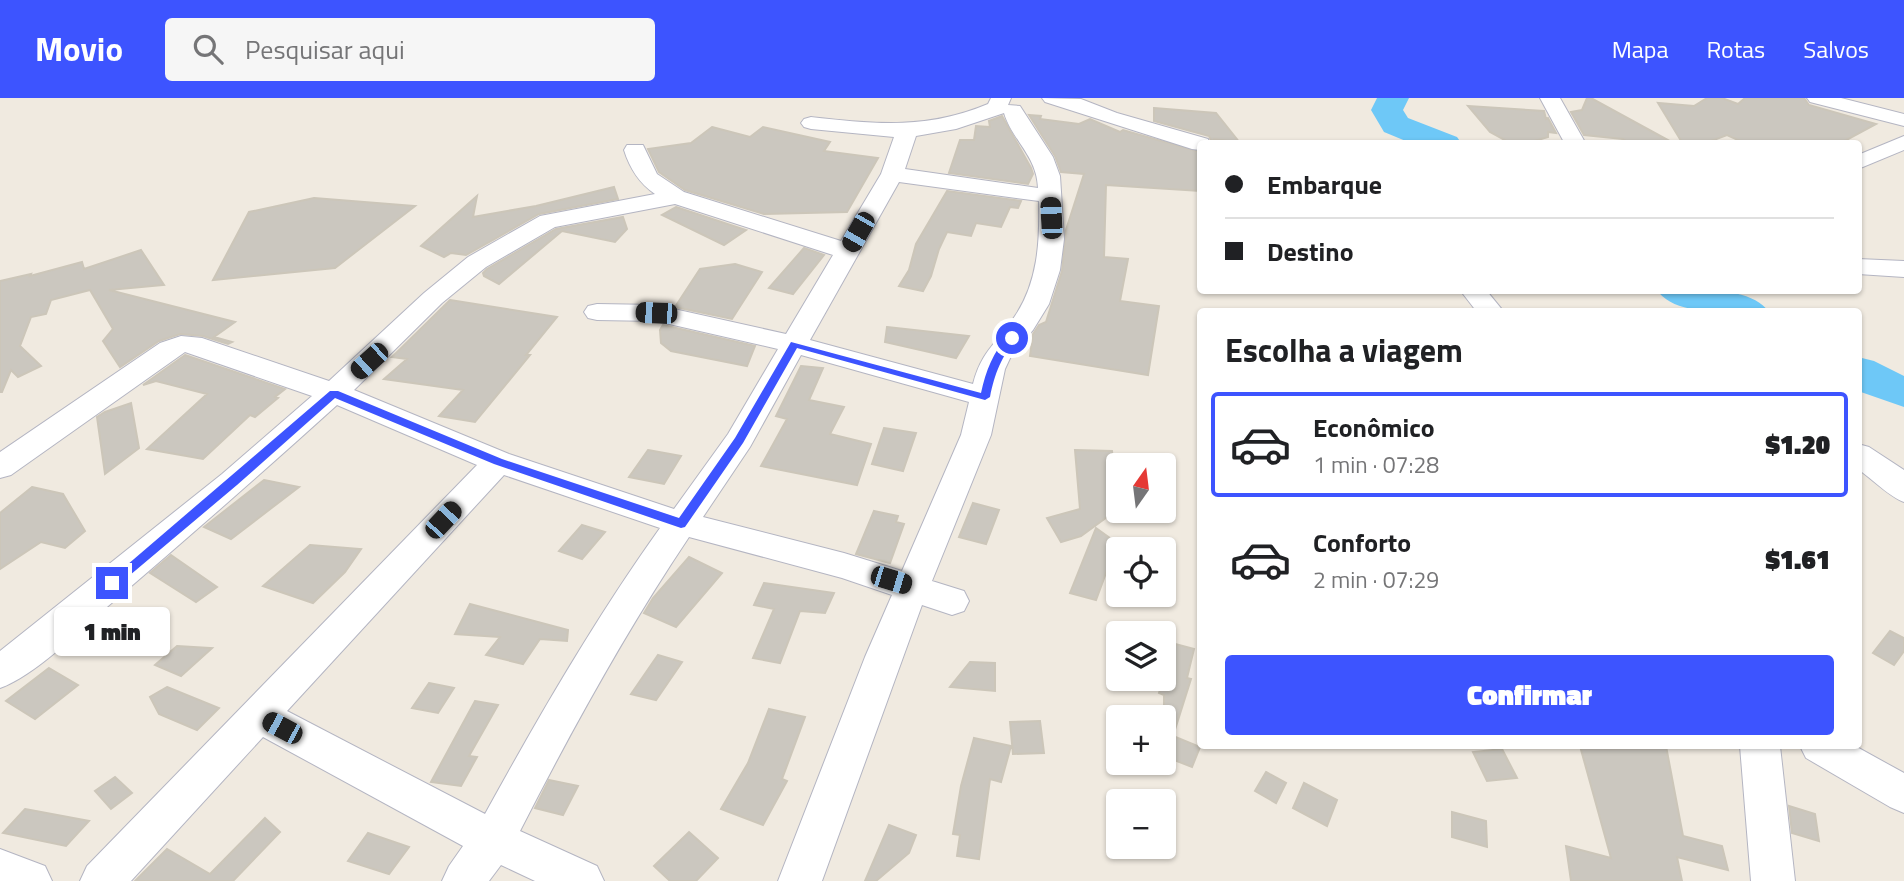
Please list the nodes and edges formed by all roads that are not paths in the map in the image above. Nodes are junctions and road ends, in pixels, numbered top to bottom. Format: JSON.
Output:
{"nodes":[{"id":1,"x":1052,"y":98,"type":"edge"},
{"id":2,"x":1550,"y":98,"type":"edge"},
{"id":3,"x":1817,"y":98,"type":"edge"},
{"id":4,"x":1004,"y":105,"type":"edge"},
{"id":5,"x":1110,"y":117,"type":"junction"},
{"id":6,"x":1904,"y":120,"type":"edge"},
{"id":7,"x":811,"y":123,"type":"dead end"},
{"id":8,"x":906,"y":133,"type":"junction"},
{"id":9,"x":1574,"y":140,"type":"edge"},
{"id":10,"x":1904,"y":142,"type":"edge"},
{"id":11,"x":1197,"y":143,"type":"edge"},
{"id":12,"x":635,"y":150,"type":"dead end"},
{"id":13,"x":1862,"y":161,"type":"edge"},
{"id":14,"x":892,"y":174,"type":"junction"},
{"id":15,"x":676,"y":197,"type":"junction"},
{"id":16,"x":1050,"y":197,"type":"junction"},
{"id":17,"x":847,"y":251,"type":"junction"},
{"id":18,"x":1862,"y":267,"type":"edge"},
{"id":19,"x":1904,"y":269,"type":"edge"},
{"id":20,"x":1475,"y":294,"type":"edge"},
{"id":21,"x":1488,"y":308,"type":"edge"},
{"id":22,"x":597,"y":312,"type":"dead end"},
{"id":23,"x":794,"y":344,"type":"junction"},
{"id":24,"x":334,"y":393,"type":"junction"},
{"id":25,"x":985,"y":397,"type":"junction"},
{"id":26,"x":1862,"y":457,"type":"edge"},
{"id":27,"x":498,"y":462,"type":"junction"},
{"id":28,"x":0,"y":467,"type":"edge"},
{"id":29,"x":1904,"y":491,"type":"edge"},
{"id":30,"x":681,"y":523,"type":"junction"},
{"id":31,"x":915,"y":587,"type":"junction"},
{"id":32,"x":952,"y":601,"type":"dead end"},
{"id":33,"x":0,"y":672,"type":"edge"},
{"id":34,"x":258,"y":715,"type":"junction"},
{"id":35,"x":1760,"y":749,"type":"edge"},
{"id":36,"x":1825,"y":749,"type":"edge"},
{"id":37,"x":1904,"y":794,"type":"edge"},
{"id":38,"x":493,"y":840,"type":"junction"},
{"id":39,"x":0,"y":870,"type":"edge"},
{"id":40,"x":30,"y":881,"type":"edge"},
{"id":41,"x":102,"y":881,"type":"edge"},
{"id":42,"x":464,"y":881,"type":"edge"},
{"id":43,"x":582,"y":881,"type":"edge"},
{"id":44,"x":800,"y":881,"type":"edge"},
{"id":45,"x":1773,"y":881,"type":"edge"}],
"edges":[{"from":1,"to":5,"type":"street"},
{"from":2,"to":9,"type":"street"},
{"from":3,"to":6,"type":"street"},
{"from":4,"to":5,"type":"street"},
{"from":4,"to":8,"type":"street"},
{"from":4,"to":16,"type":"street"},
{"from":5,"to":11,"type":"street"},
{"from":7,"to":8,"type":"street"},
{"from":8,"to":14,"type":"street"},
{"from":10,"to":13,"type":"street"},
{"from":12,"to":15,"type":"street"},
{"from":14,"to":16,"type":"street"},
{"from":14,"to":17,"type":"street"},
{"from":15,"to":17,"type":"street"},
{"from":15,"to":24,"type":"street"},
{"from":16,"to":25,"type":"street"},
{"from":17,"to":23,"type":"street"},
{"from":18,"to":19,"type":"street"},
{"from":20,"to":21,"type":"street"},
{"from":22,"to":23,"type":"street"},
{"from":23,"to":25,"type":"street"},
{"from":23,"to":30,"type":"street"},
{"from":24,"to":27,"type":"street"},
{"from":24,"to":28,"type":"street"},
{"from":24,"to":33,"type":"street"},
{"from":25,"to":31,"type":"street"},
{"from":26,"to":29,"type":"street"},
{"from":27,"to":30,"type":"street"},
{"from":27,"to":34,"type":"street"},
{"from":30,"to":31,"type":"street"},
{"from":30,"to":38,"type":"street"},
{"from":31,"to":32,"type":"street"},
{"from":31,"to":44,"type":"street"},
{"from":34,"to":38,"type":"street"},
{"from":34,"to":41,"type":"street"},
{"from":35,"to":45,"type":"street"},
{"from":36,"to":37,"type":"street"},
{"from":38,"to":42,"type":"street"},
{"from":38,"to":43,"type":"street"},
{"from":39,"to":40,"type":"street"}]}
